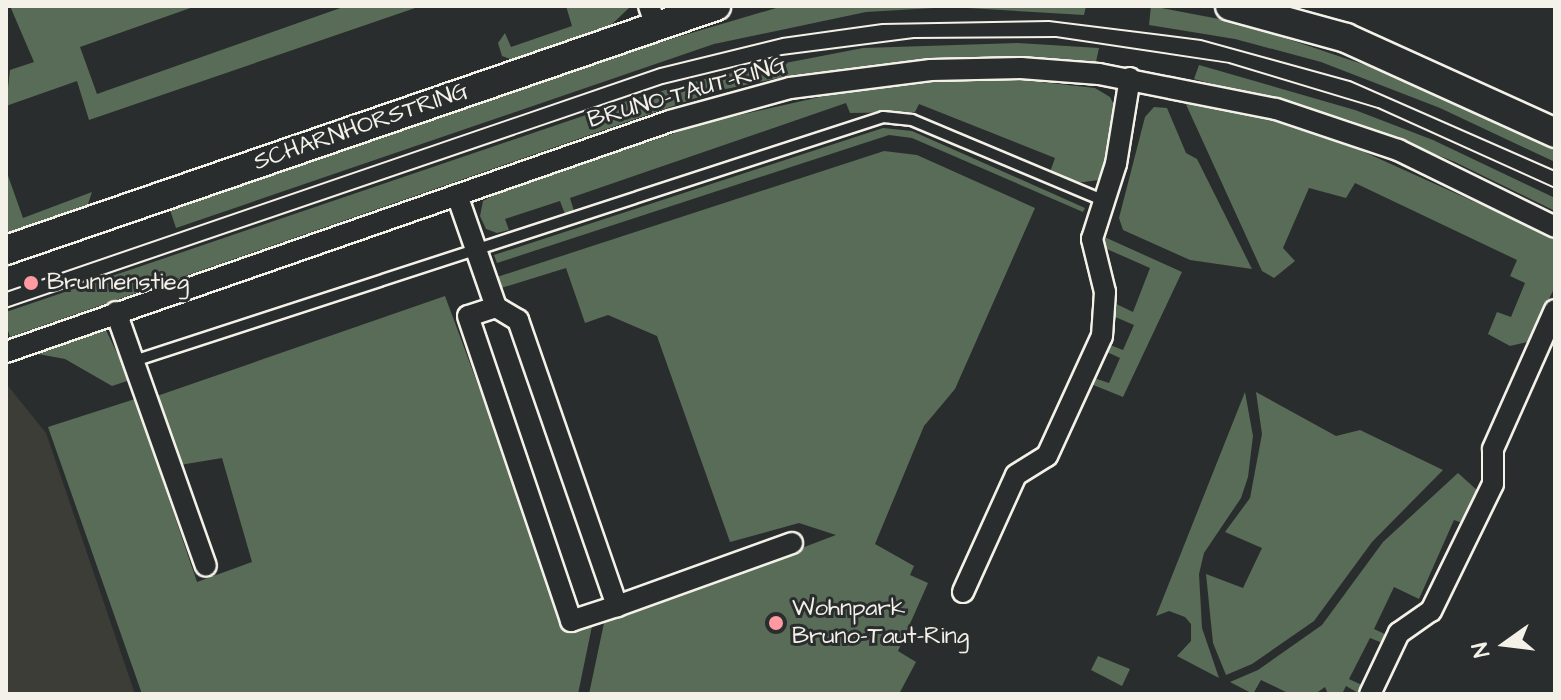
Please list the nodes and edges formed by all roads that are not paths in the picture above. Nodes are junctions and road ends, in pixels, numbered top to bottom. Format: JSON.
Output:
{"nodes":[{"id":1,"x":716,"y":6,"type":"edge"},
{"id":2,"x":1230,"y":6,"type":"edge"},
{"id":3,"x":652,"y":16,"type":"edge"},
{"id":4,"x":1130,"y":78,"type":"junction"},
{"id":5,"x":1555,"y":133,"type":"edge"},
{"id":6,"x":457,"y":195,"type":"junction"},
{"id":7,"x":1105,"y":201,"type":"junction"},
{"id":8,"x":1555,"y":227,"type":"edge"},
{"id":9,"x":6,"y":250,"type":"edge"},
{"id":10,"x":477,"y":251,"type":"junction"},
{"id":11,"x":496,"y":307,"type":"junction"},
{"id":12,"x":1555,"y":310,"type":"edge"},
{"id":13,"x":116,"y":312,"type":"junction"},
{"id":14,"x":6,"y":352,"type":"edge"},
{"id":15,"x":134,"y":361,"type":"junction"},
{"id":16,"x":792,"y":543,"type":"dead end"},
{"id":17,"x":206,"y":566,"type":"dead end"},
{"id":18,"x":963,"y":592,"type":"dead end"},
{"id":19,"x":617,"y":606,"type":"junction"},
{"id":20,"x":1370,"y":694,"type":"edge"}],
"edges":[{"from":1,"to":3,"type":"street","name":"SCHARNHORSTRING"},
{"from":2,"to":5,"type":"street"},
{"from":3,"to":9,"type":"street","name":"SCHARNHORSTRING"},
{"from":4,"to":6,"type":"street","name":"BRUNO-TAUT-RING"},
{"from":4,"to":7,"type":"street"},
{"from":4,"to":8,"type":"street","name":"BRUNO-TAUT-RING"},
{"from":6,"to":10,"type":"street"},
{"from":6,"to":13,"type":"street","name":"BRUNO-TAUT-RING"},
{"from":7,"to":10,"type":"lane"},
{"from":7,"to":18,"type":"street"},
{"from":10,"to":11,"type":"street"},
{"from":10,"to":15,"type":"lane"},
{"from":11,"to":19,"type":"street"},
{"from":11,"to":19,"type":"street"},
{"from":12,"to":20,"type":"street"},
{"from":13,"to":14,"type":"street","name":"BRUNO-TAUT-RING"},
{"from":13,"to":15,"type":"street"},
{"from":15,"to":17,"type":"street"},
{"from":16,"to":19,"type":"street"}]}
